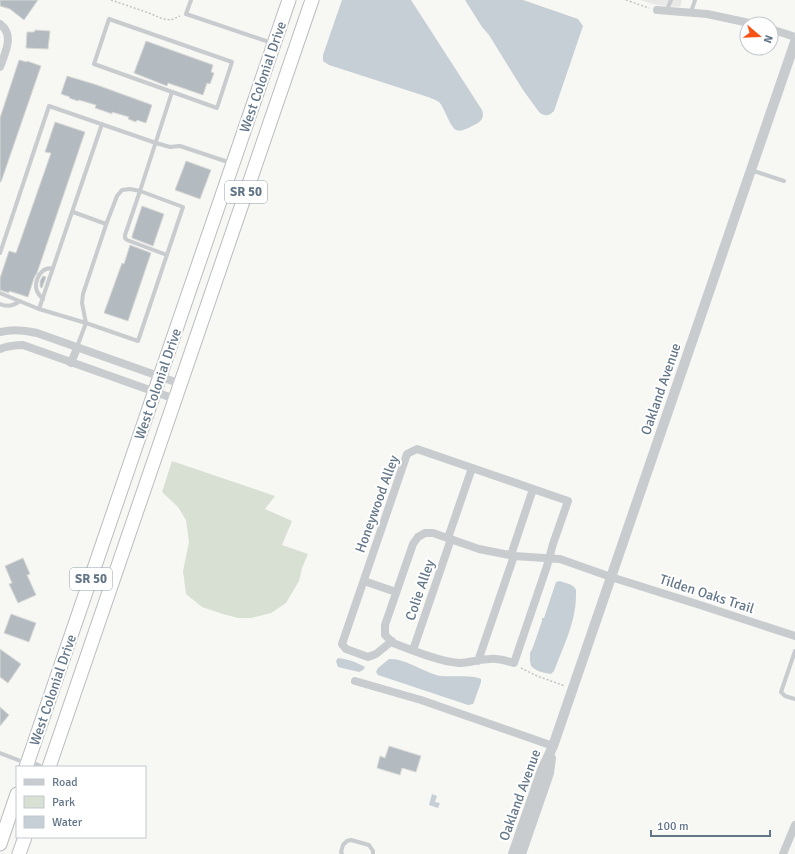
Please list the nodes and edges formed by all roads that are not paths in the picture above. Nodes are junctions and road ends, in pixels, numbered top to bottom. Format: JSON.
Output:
{"nodes":[{"id":1,"x":191,"y":0,"type":"edge"},
{"id":2,"x":290,"y":0,"type":"edge"},
{"id":3,"x":312,"y":0,"type":"edge"},
{"id":4,"x":671,"y":0,"type":"edge"},
{"id":5,"x":695,"y":0,"type":"edge"},
{"id":6,"x":657,"y":10,"type":"road end"},
{"id":7,"x":667,"y":11,"type":"junction"},
{"id":8,"x":691,"y":12,"type":"junction"},
{"id":9,"x":739,"y":21,"type":"edge"},
{"id":10,"x":0,"y":24,"type":"edge"},
{"id":11,"x":779,"y":32,"type":"edge"},
{"id":12,"x":795,"y":37,"type":"edge"},
{"id":13,"x":795,"y":42,"type":"edge"},
{"id":14,"x":275,"y":44,"type":"junction"},
{"id":15,"x":0,"y":67,"type":"edge"},
{"id":16,"x":172,"y":92,"type":"junction"},
{"id":17,"x":102,"y":124,"type":"junction"},
{"id":18,"x":156,"y":143,"type":"junction"},
{"id":19,"x":234,"y":163,"type":"junction"},
{"id":20,"x":751,"y":170,"type":"junction"},
{"id":21,"x":784,"y":181,"type":"dead end"},
{"id":22,"x":140,"y":191,"type":"junction"},
{"id":23,"x":73,"y":212,"type":"junction"},
{"id":24,"x":106,"y":224,"type":"junction"},
{"id":25,"x":0,"y":253,"type":"edge"},
{"id":26,"x":167,"y":255,"type":"junction"},
{"id":27,"x":53,"y":268,"type":"junction"},
{"id":28,"x":0,"y":293,"type":"edge"},
{"id":29,"x":43,"y":299,"type":"junction"},
{"id":30,"x":20,"y":301,"type":"junction"},
{"id":31,"x":0,"y":304,"type":"edge"},
{"id":32,"x":39,"y":309,"type":"junction"},
{"id":33,"x":86,"y":324,"type":"junction"},
{"id":34,"x":0,"y":332,"type":"edge"},
{"id":35,"x":77,"y":348,"type":"junction"},
{"id":36,"x":0,"y":349,"type":"edge"},
{"id":37,"x":71,"y":363,"type":"junction"},
{"id":38,"x":161,"y":377,"type":"junction"},
{"id":39,"x":181,"y":384,"type":"junction"},
{"id":40,"x":156,"y":392,"type":"junction"},
{"id":41,"x":176,"y":399,"type":"junction"},
{"id":42,"x":472,"y":468,"type":"junction"},
{"id":43,"x":533,"y":489,"type":"junction"},
{"id":44,"x":449,"y":539,"type":"junction"},
{"id":45,"x":512,"y":556,"type":"junction"},
{"id":46,"x":550,"y":559,"type":"junction"},
{"id":47,"x":611,"y":577,"type":"junction"},
{"id":48,"x":364,"y":581,"type":"junction"},
{"id":49,"x":396,"y":592,"type":"junction"},
{"id":50,"x":795,"y":636,"type":"edge"},
{"id":51,"x":392,"y":641,"type":"junction"},
{"id":52,"x":413,"y":650,"type":"junction"},
{"id":53,"x":795,"y":651,"type":"edge"},
{"id":54,"x":478,"y":661,"type":"junction"},
{"id":55,"x":355,"y":680,"type":"dead end"},
{"id":56,"x":795,"y":699,"type":"edge"},
{"id":57,"x":553,"y":746,"type":"junction"},
{"id":58,"x":0,"y":753,"type":"edge"},
{"id":59,"x":31,"y":766,"type":"edge"},
{"id":60,"x":49,"y":766,"type":"edge"},
{"id":61,"x":16,"y":797,"type":"edge"},
{"id":62,"x":794,"y":829,"type":"edge"},
{"id":63,"x":25,"y":838,"type":"edge"},
{"id":64,"x":0,"y":844,"type":"edge"},
{"id":65,"x":19,"y":854,"type":"edge"},
{"id":66,"x":342,"y":854,"type":"edge"},
{"id":67,"x":373,"y":854,"type":"edge"},
{"id":68,"x":513,"y":854,"type":"edge"},
{"id":69,"x":521,"y":854,"type":"edge"},
{"id":70,"x":783,"y":854,"type":"edge"}],
"edges":[{"from":1,"to":14,"type":"lane"},
{"from":2,"to":14,"type":"highway","name":"West Colonial Drive","number":"SR 50"},
{"from":3,"to":39,"type":"highway","name":"West Colonial Drive","number":"SR 50"},
{"from":4,"to":7,"type":"lane"},
{"from":5,"to":8,"type":"lane"},
{"from":6,"to":7,"type":"street"},
{"from":7,"to":8,"type":"street"},
{"from":8,"to":9,"type":"street"},
{"from":10,"to":15,"type":"street"},
{"from":11,"to":12,"type":"street"},
{"from":13,"to":20,"type":"street","name":"Oakland Avenue"},
{"from":14,"to":19,"type":"highway","name":"West Colonial Drive","number":"SR 50"},
{"from":16,"to":16,"type":"lane"},
{"from":16,"to":18,"type":"lane"},
{"from":17,"to":18,"type":"lane"},
{"from":17,"to":23,"type":"lane"},
{"from":17,"to":25,"type":"lane"},
{"from":18,"to":19,"type":"lane"},
{"from":18,"to":22,"type":"lane"},
{"from":19,"to":38,"type":"highway","name":"West Colonial Drive","number":"SR 50"},
{"from":20,"to":21,"type":"lane"},
{"from":20,"to":47,"type":"street","name":"Oakland Avenue"},
{"from":22,"to":24,"type":"lane"},
{"from":22,"to":26,"type":"lane"},
{"from":22,"to":26,"type":"lane"},
{"from":23,"to":24,"type":"lane"},
{"from":23,"to":27,"type":"lane"},
{"from":24,"to":33,"type":"lane"},
{"from":26,"to":33,"type":"lane"},
{"from":27,"to":29,"type":"lane"},
{"from":27,"to":29,"type":"lane"},
{"from":28,"to":30,"type":"lane"},
{"from":29,"to":32,"type":"lane"},
{"from":30,"to":31,"type":"lane"},
{"from":30,"to":32,"type":"lane"},
{"from":32,"to":33,"type":"lane"},
{"from":33,"to":35,"type":"lane"},
{"from":34,"to":35,"type":"street"},
{"from":35,"to":37,"type":"street"},
{"from":35,"to":38,"type":"street"},
{"from":36,"to":37,"type":"street"},
{"from":37,"to":40,"type":"street"},
{"from":38,"to":39,"type":"street"},
{"from":38,"to":40,"type":"highway","name":"West Colonial Drive","number":"SR 50"},
{"from":39,"to":41,"type":"highway","name":"West Colonial Drive","number":"SR 50"},
{"from":40,"to":41,"type":"street"},
{"from":40,"to":59,"type":"highway","name":"West Colonial Drive","number":"SR 50"},
{"from":41,"to":60,"type":"highway","name":"West Colonial Drive","number":"SR 50"},
{"from":42,"to":43,"type":"street","name":"Honeywood Alley"},
{"from":42,"to":44,"type":"street","name":"Colie Alley"},
{"from":42,"to":48,"type":"street","name":"Honeywood Alley"},
{"from":43,"to":45,"type":"street"},
{"from":43,"to":46,"type":"street","name":"Honeywood Alley"},
{"from":44,"to":45,"type":"street","name":"Tilden Oaks Trail"},
{"from":44,"to":49,"type":"street","name":"Tilden Oaks Trail"},
{"from":44,"to":52,"type":"street","name":"Colie Alley"},
{"from":45,"to":46,"type":"street","name":"Tilden Oaks Trail"},
{"from":45,"to":54,"type":"street"},
{"from":46,"to":47,"type":"street","name":"Tilden Oaks Trail"},
{"from":46,"to":54,"type":"street"},
{"from":47,"to":50,"type":"street","name":"Tilden Oaks Trail"},
{"from":47,"to":57,"type":"street","name":"Oakland Avenue"},
{"from":48,"to":49,"type":"street"},
{"from":48,"to":51,"type":"street","name":"Honeywood Alley"},
{"from":49,"to":51,"type":"street"},
{"from":51,"to":52,"type":"street"},
{"from":52,"to":54,"type":"street"},
{"from":53,"to":56,"type":"lane"},
{"from":55,"to":57,"type":"street"},
{"from":57,"to":68,"type":"street","name":"Oakland Avenue"},
{"from":57,"to":69,"type":"street","name":"Oakland Avenue"},
{"from":58,"to":59,"type":"lane"},
{"from":61,"to":64,"type":"highway"},
{"from":62,"to":70,"type":"street"},
{"from":63,"to":65,"type":"highway"},
{"from":66,"to":67,"type":"lane"}]}
